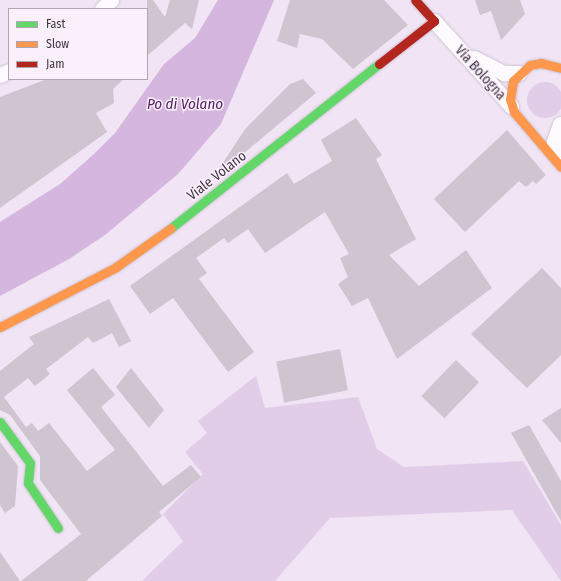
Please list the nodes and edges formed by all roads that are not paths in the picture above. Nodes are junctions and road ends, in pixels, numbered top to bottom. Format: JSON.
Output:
{"nodes":[{"id":1,"x":111,"y":0,"type":"edge"},
{"id":2,"x":415,"y":0,"type":"edge"},
{"id":3,"x":103,"y":8,"type":"edge"},
{"id":4,"x":434,"y":21,"type":"junction"},
{"id":5,"x":450,"y":39,"type":"junction"},
{"id":6,"x":561,"y":68,"type":"edge"},
{"id":7,"x":519,"y":73,"type":"junction"},
{"id":8,"x":511,"y":106,"type":"junction"},
{"id":9,"x":525,"y":124,"type":"junction"},
{"id":10,"x":560,"y":124,"type":"edge"},
{"id":11,"x":561,"y":166,"type":"edge"},
{"id":12,"x":0,"y":327,"type":"edge"},
{"id":13,"x":0,"y":422,"type":"edge"},
{"id":14,"x":58,"y":528,"type":"dead end"}],
"edges":[{"from":1,"to":3,"type":"street"},
{"from":2,"to":4,"type":"main road","name":"Via Bologna"},
{"from":4,"to":5,"type":"street","name":"Via Bologna"},
{"from":4,"to":12,"type":"main road","name":"Viale Volano"},
{"from":5,"to":7,"type":"street","name":"Via Bologna"},
{"from":5,"to":8,"type":"street","name":"Via Bologna"},
{"from":6,"to":7,"type":"main road","name":"Via Bologna"},
{"from":7,"to":8,"type":"main road","name":"Via Bologna"},
{"from":8,"to":9,"type":"main road","name":"Via Bologna"},
{"from":9,"to":10,"type":"street","name":"Via Bologna"},
{"from":9,"to":11,"type":"main road","name":"Via Bologna"},
{"from":10,"to":11,"type":"street","name":"Via Bologna"},
{"from":13,"to":14,"type":"main road"}]}
